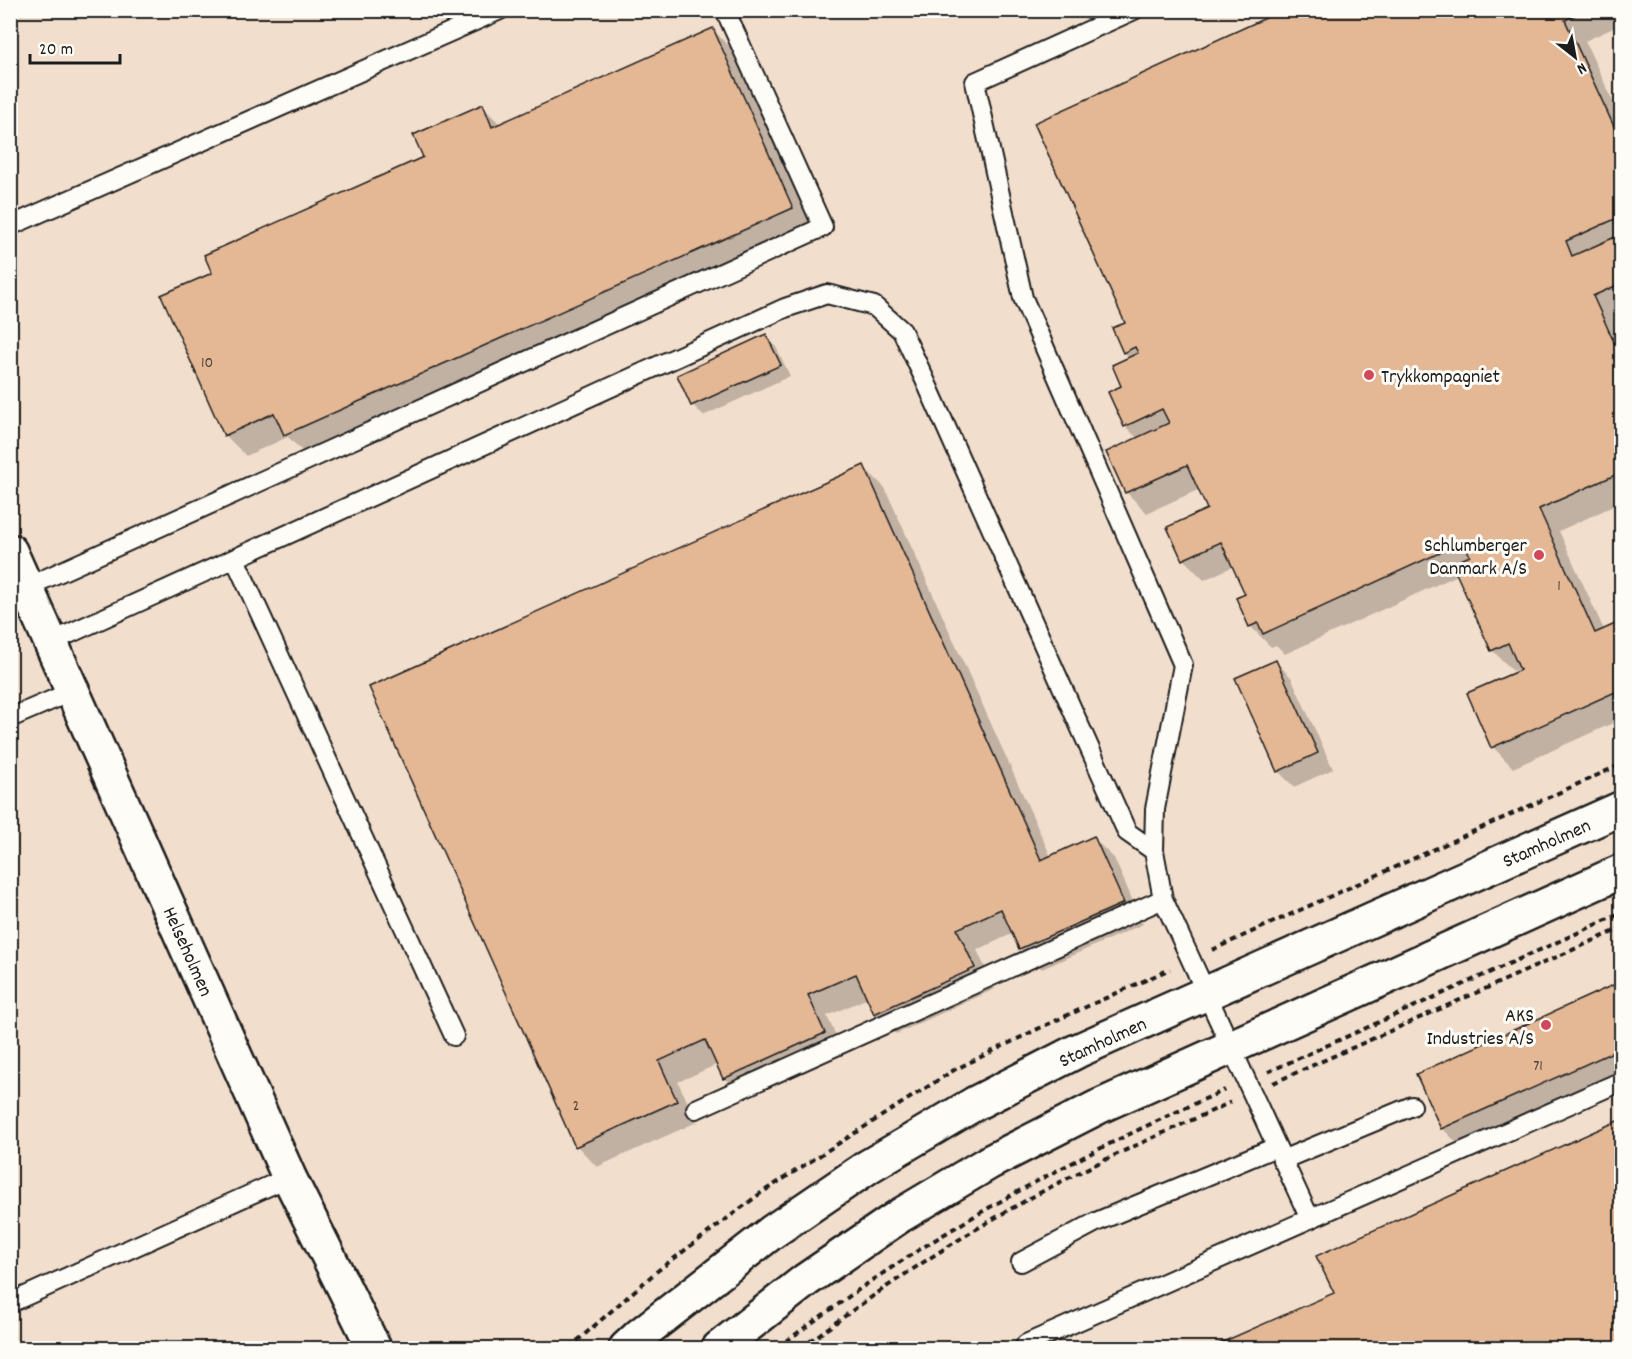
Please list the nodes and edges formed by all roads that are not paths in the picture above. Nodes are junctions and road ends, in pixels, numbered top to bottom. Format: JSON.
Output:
{"nodes":[{"id":1,"x":500,"y":10,"type":"edge"},
{"id":2,"x":725,"y":10,"type":"edge"},
{"id":3,"x":1134,"y":10,"type":"edge"},
{"id":4,"x":10,"y":226,"type":"edge"},
{"id":5,"x":10,"y":551,"type":"edge"},
{"id":6,"x":235,"y":559,"type":"junction"},
{"id":7,"x":27,"y":587,"type":"junction"},
{"id":8,"x":51,"y":642,"type":"junction"},
{"id":9,"x":73,"y":691,"type":"junction"},
{"id":10,"x":10,"y":718,"type":"edge"},
{"id":11,"x":1622,"y":808,"type":"edge"},
{"id":12,"x":1154,"y":851,"type":"junction"},
{"id":13,"x":1622,"y":871,"type":"edge"},
{"id":14,"x":1163,"y":899,"type":"junction"},
{"id":15,"x":1206,"y":994,"type":"junction"},
{"id":16,"x":454,"y":1036,"type":"dead end"},
{"id":17,"x":1230,"y":1046,"type":"junction"},
{"id":18,"x":1622,"y":1081,"type":"edge"},
{"id":19,"x":1412,"y":1106,"type":"dead end"},
{"id":20,"x":696,"y":1109,"type":"dead end"},
{"id":21,"x":1279,"y":1153,"type":"junction"},
{"id":22,"x":290,"y":1177,"type":"junction"},
{"id":23,"x":1310,"y":1219,"type":"junction"},
{"id":24,"x":1021,"y":1262,"type":"dead end"},
{"id":25,"x":10,"y":1303,"type":"edge"},
{"id":26,"x":1026,"y":1344,"type":"dead end"},
{"id":27,"x":374,"y":1348,"type":"edge"},
{"id":28,"x":626,"y":1348,"type":"edge"},
{"id":29,"x":719,"y":1348,"type":"edge"}],
"edges":[{"from":1,"to":4,"type":"lane"},
{"from":2,"to":7,"type":"lane"},
{"from":3,"to":12,"type":"lane"},
{"from":5,"to":7,"type":"street","name":"Helseholmen"},
{"from":6,"to":8,"type":"lane"},
{"from":6,"to":12,"type":"lane"},
{"from":6,"to":16,"type":"lane"},
{"from":7,"to":8,"type":"street","name":"Helseholmen"},
{"from":8,"to":9,"type":"street","name":"Helseholmen"},
{"from":9,"to":10,"type":"lane"},
{"from":9,"to":22,"type":"street","name":"Helseholmen"},
{"from":11,"to":15,"type":"street","name":"Stamholmen"},
{"from":12,"to":14,"type":"lane"},
{"from":13,"to":17,"type":"street"},
{"from":14,"to":15,"type":"lane"},
{"from":14,"to":20,"type":"lane"},
{"from":15,"to":17,"type":"lane"},
{"from":15,"to":28,"type":"street","name":"Stamholmen"},
{"from":17,"to":21,"type":"lane"},
{"from":17,"to":29,"type":"street"},
{"from":18,"to":23,"type":"lane"},
{"from":19,"to":21,"type":"lane"},
{"from":21,"to":23,"type":"lane"},
{"from":21,"to":24,"type":"lane"},
{"from":22,"to":25,"type":"lane"},
{"from":22,"to":27,"type":"street","name":"Helseholmen"},
{"from":23,"to":26,"type":"lane"}]}
